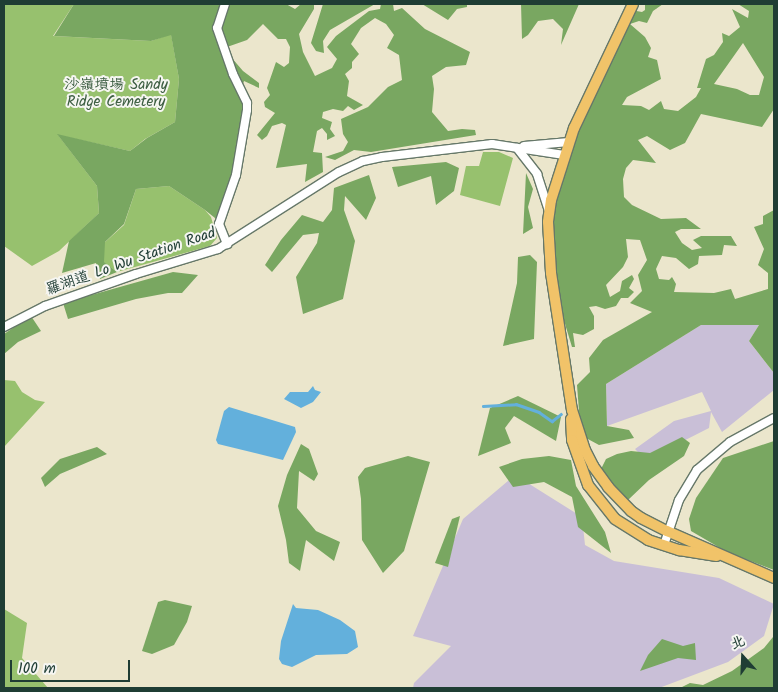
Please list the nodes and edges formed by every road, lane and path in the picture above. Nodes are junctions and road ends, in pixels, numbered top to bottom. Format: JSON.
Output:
{"nodes":[{"id":1,"x":225,"y":4,"type":"edge"},
{"id":2,"x":633,"y":4,"type":"edge"},
{"id":3,"x":569,"y":142,"type":"junction"},
{"id":4,"x":517,"y":148,"type":"junction"},
{"id":5,"x":564,"y":155,"type":"junction"},
{"id":6,"x":549,"y":212,"type":"junction"},
{"id":7,"x":227,"y":244,"type":"junction"},
{"id":8,"x":4,"y":327,"type":"edge"},
{"id":9,"x":572,"y":410,"type":"junction"},
{"id":10,"x":774,"y":418,"type":"edge"},
{"id":11,"x":667,"y":531,"type":"junction"},
{"id":12,"x":664,"y":545,"type":"junction"},
{"id":13,"x":728,"y":558,"type":"junction"},
{"id":14,"x":774,"y":578,"type":"edge"}],
"edges":[{"from":1,"to":7,"type":"street"},
{"from":2,"to":3,"type":"main road"},
{"from":3,"to":4,"type":"street","name":"羅湖道 Lo Wu Station Road"},
{"from":3,"to":5,"type":"main road"},
{"from":4,"to":5,"type":"street","name":"羅湖道 Lo Wu Station Road"},
{"from":4,"to":6,"type":"street"},
{"from":4,"to":7,"type":"street","name":"羅湖道 Lo Wu Station Road"},
{"from":5,"to":6,"type":"main road"},
{"from":6,"to":9,"type":"main road"},
{"from":7,"to":8,"type":"street","name":"羅湖道 Lo Wu Station Road"},
{"from":9,"to":11,"type":"main road"},
{"from":9,"to":12,"type":"main road"},
{"from":10,"to":11,"type":"street"},
{"from":11,"to":12,"type":"street"},
{"from":11,"to":13,"type":"main road"},
{"from":12,"to":13,"type":"main road"},
{"from":13,"to":14,"type":"main road"}]}
